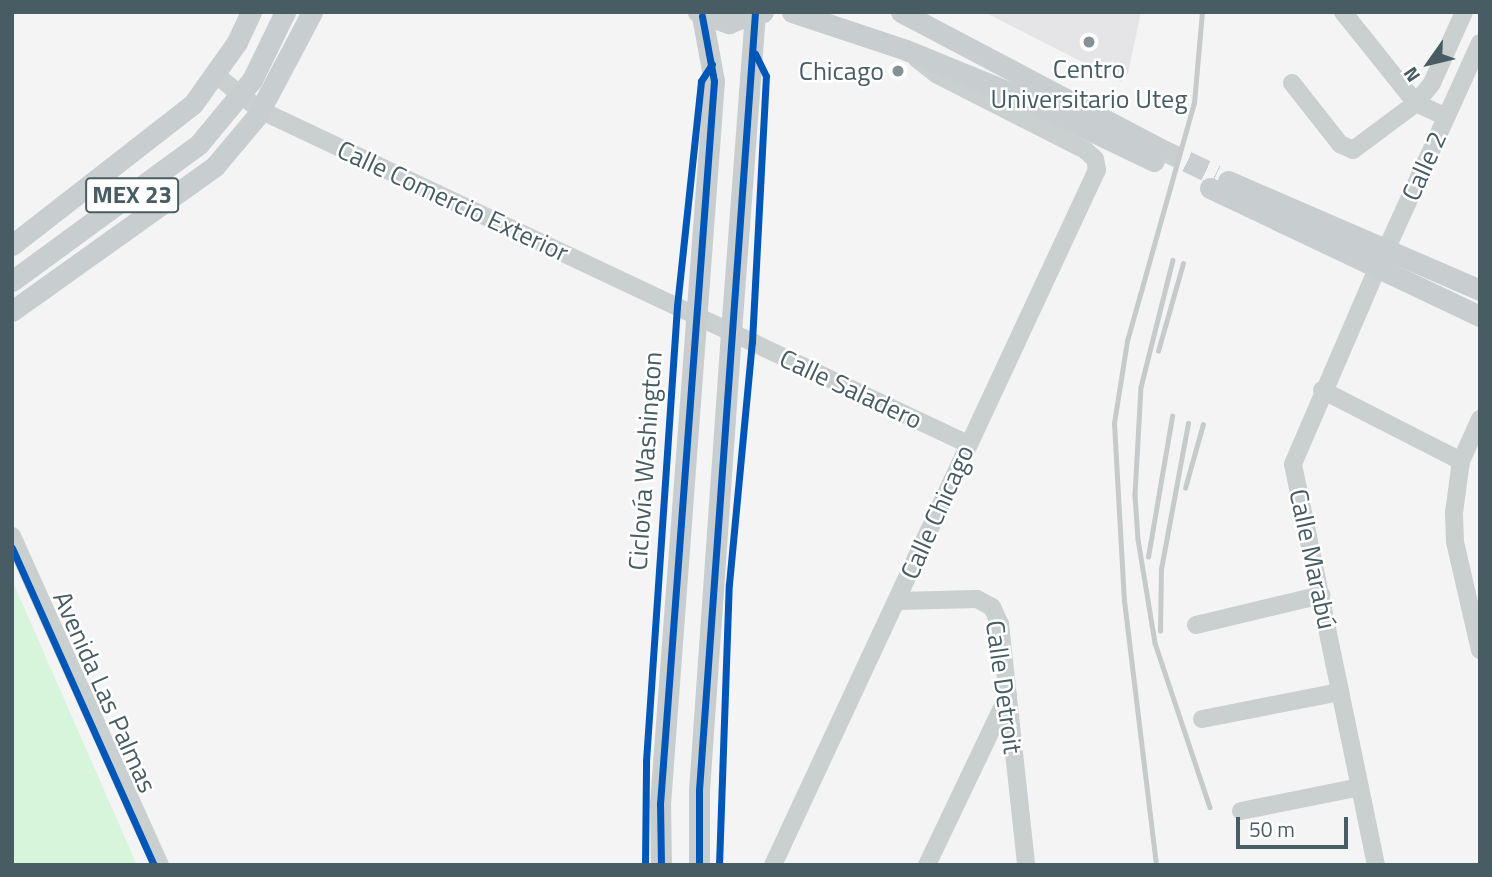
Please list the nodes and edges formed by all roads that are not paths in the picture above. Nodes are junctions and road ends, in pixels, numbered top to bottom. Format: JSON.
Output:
{"nodes":[{"id":1,"x":285,"y":12,"type":"edge"},
{"id":2,"x":312,"y":12,"type":"edge"},
{"id":3,"x":756,"y":12,"type":"edge"},
{"id":4,"x":763,"y":12,"type":"edge"},
{"id":5,"x":792,"y":12,"type":"edge"},
{"id":6,"x":901,"y":12,"type":"edge"},
{"id":7,"x":1343,"y":12,"type":"edge"},
{"id":8,"x":700,"y":14,"type":"edge"},
{"id":9,"x":1460,"y":14,"type":"edge"},
{"id":10,"x":248,"y":18,"type":"edge"},
{"id":11,"x":274,"y":38,"type":"junction"},
{"id":12,"x":1480,"y":43,"type":"edge"},
{"id":13,"x":906,"y":50,"type":"junction"},
{"id":14,"x":216,"y":75,"type":"junction"},
{"id":15,"x":1292,"y":83,"type":"dead end"},
{"id":16,"x":240,"y":97,"type":"junction"},
{"id":17,"x":1416,"y":103,"type":"junction"},
{"id":18,"x":260,"y":110,"type":"junction"},
{"id":19,"x":1446,"y":117,"type":"junction"},
{"id":20,"x":153,"y":135,"type":"junction"},
{"id":21,"x":178,"y":161,"type":"junction"},
{"id":22,"x":111,"y":168,"type":"junction"},
{"id":23,"x":1213,"y":181,"type":"tunnel mouth"},
{"id":24,"x":191,"y":183,"type":"junction"},
{"id":25,"x":132,"y":194,"type":"junction"},
{"id":26,"x":146,"y":214,"type":"junction"},
{"id":27,"x":12,"y":245,"type":"edge"},
{"id":28,"x":1382,"y":259,"type":"junction"},
{"id":29,"x":12,"y":281,"type":"edge"},
{"id":30,"x":1480,"y":290,"type":"edge"},
{"id":31,"x":12,"y":311,"type":"edge"},
{"id":32,"x":697,"y":316,"type":"junction"},
{"id":33,"x":1480,"y":316,"type":"edge"},
{"id":34,"x":731,"y":332,"type":"junction"},
{"id":35,"x":1322,"y":390,"type":"junction"},
{"id":36,"x":1480,"y":419,"type":"edge"},
{"id":37,"x":968,"y":443,"type":"junction"},
{"id":38,"x":1461,"y":461,"type":"junction"},
{"id":39,"x":12,"y":536,"type":"edge"},
{"id":40,"x":1321,"y":595,"type":"junction"},
{"id":41,"x":897,"y":601,"type":"junction"},
{"id":42,"x":1196,"y":625,"type":"dead end"},
{"id":43,"x":1480,"y":650,"type":"edge"},
{"id":44,"x":1340,"y":692,"type":"junction"},
{"id":45,"x":1008,"y":695,"type":"junction"},
{"id":46,"x":1202,"y":719,"type":"dead end"},
{"id":47,"x":1360,"y":787,"type":"junction"},
{"id":48,"x":1241,"y":811,"type":"dead end"},
{"id":49,"x":160,"y":865,"type":"edge"},
{"id":50,"x":661,"y":865,"type":"edge"},
{"id":51,"x":699,"y":865,"type":"edge"},
{"id":52,"x":773,"y":865,"type":"edge"},
{"id":53,"x":927,"y":865,"type":"edge"},
{"id":54,"x":1026,"y":865,"type":"edge"},
{"id":55,"x":1376,"y":865,"type":"edge"}],
"edges":[{"from":1,"to":11,"type":"main road","number":"MEX 23"},
{"from":2,"to":18,"type":"main road"},
{"from":3,"to":4,"type":"main road"},
{"from":3,"to":8,"type":"main road"},
{"from":3,"to":34,"type":"main road"},
{"from":5,"to":13,"type":"main road"},
{"from":6,"to":13,"type":"main road"},
{"from":7,"to":17,"type":"street"},
{"from":8,"to":32,"type":"main road"},
{"from":9,"to":17,"type":"street"},
{"from":10,"to":11,"type":"main road"},
{"from":10,"to":14,"type":"main road"},
{"from":11,"to":16,"type":"main road","number":"MEX 23"},
{"from":12,"to":19,"type":"street","name":"Calle 2"},
{"from":13,"to":37,"type":"street","name":"Calle Chicago"},
{"from":14,"to":16,"type":"street","name":"Calle Comercio Exterior"},
{"from":14,"to":20,"type":"main road"},
{"from":15,"to":17,"type":"street"},
{"from":16,"to":18,"type":"street","name":"Calle Comercio Exterior"},
{"from":16,"to":21,"type":"main road","number":"MEX 23"},
{"from":17,"to":19,"type":"street"},
{"from":18,"to":24,"type":"main road"},
{"from":18,"to":32,"type":"street","name":"Calle Comercio Exterior"},
{"from":19,"to":28,"type":"street","name":"Calle 2"},
{"from":20,"to":21,"type":"main road"},
{"from":20,"to":22,"type":"main road"},
{"from":21,"to":24,"type":"main road"},
{"from":21,"to":25,"type":"main road","number":"MEX 23"},
{"from":22,"to":25,"type":"main road"},
{"from":22,"to":27,"type":"main road"},
{"from":23,"to":28,"type":"main road"},
{"from":24,"to":26,"type":"main road"},
{"from":25,"to":26,"type":"main road"},
{"from":25,"to":29,"type":"main road","number":"MEX 23"},
{"from":26,"to":31,"type":"main road"},
{"from":28,"to":30,"type":"main road"},
{"from":28,"to":33,"type":"main road"},
{"from":28,"to":35,"type":"street","name":"Calle Marabú"},
{"from":32,"to":34,"type":"street","name":"Calle Saladero"},
{"from":32,"to":50,"type":"main road"},
{"from":34,"to":37,"type":"street","name":"Calle Saladero"},
{"from":34,"to":51,"type":"main road"},
{"from":35,"to":38,"type":"street"},
{"from":35,"to":40,"type":"street","name":"Calle Marabú"},
{"from":36,"to":38,"type":"street"},
{"from":37,"to":41,"type":"street","name":"Calle Chicago"},
{"from":38,"to":43,"type":"street"},
{"from":39,"to":49,"type":"street","name":"Avenida Las Palmas"},
{"from":40,"to":42,"type":"street"},
{"from":40,"to":44,"type":"street","name":"Calle Marabú"},
{"from":41,"to":45,"type":"street","name":"Calle Detroit"},
{"from":41,"to":52,"type":"street","name":"Calle Chicago"},
{"from":44,"to":46,"type":"street"},
{"from":44,"to":47,"type":"street","name":"Calle Marabú"},
{"from":45,"to":53,"type":"street"},
{"from":45,"to":54,"type":"street","name":"Calle Detroit"},
{"from":47,"to":48,"type":"street"},
{"from":47,"to":55,"type":"street","name":"Calle Marabú"}]}
